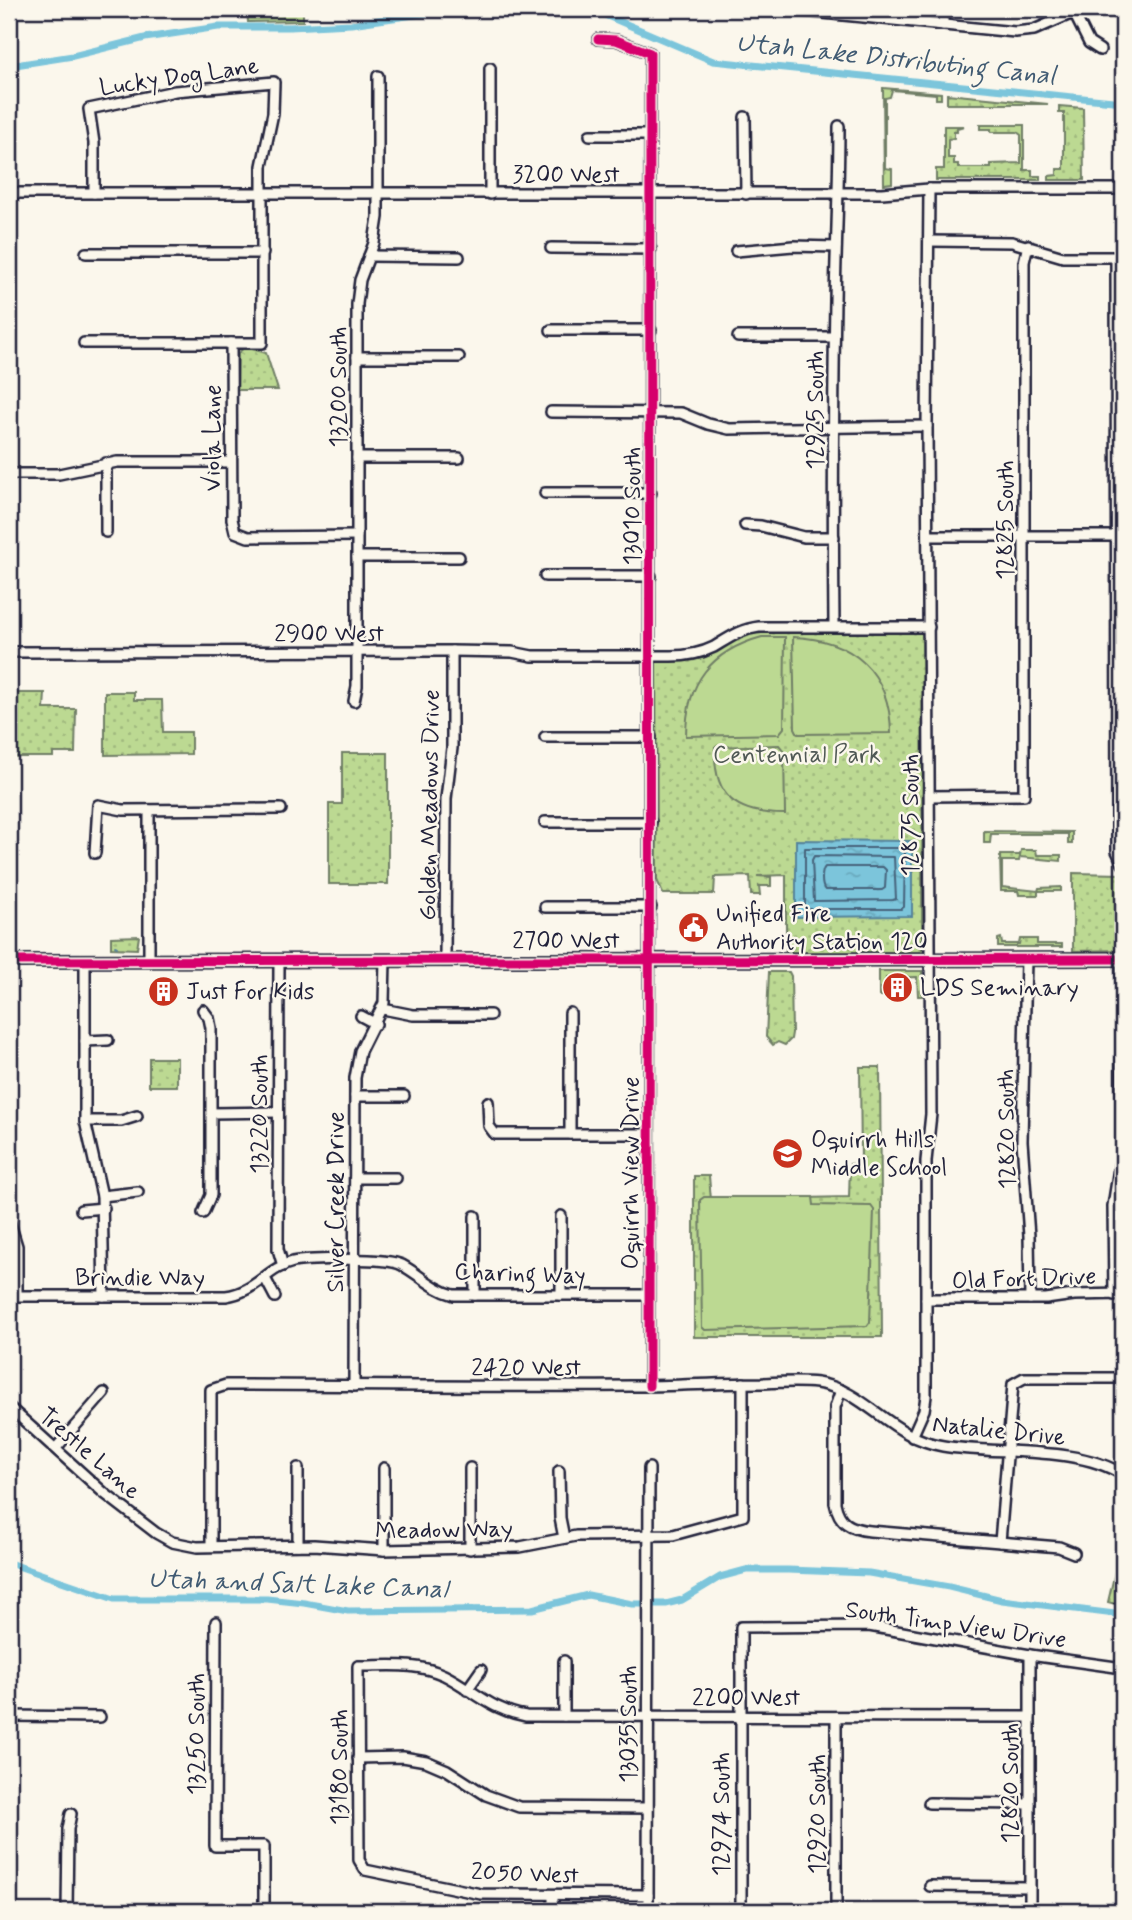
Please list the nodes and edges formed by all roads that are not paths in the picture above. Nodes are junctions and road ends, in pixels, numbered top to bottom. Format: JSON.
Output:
{"nodes":[{"id":1,"x":782,"y":9,"type":"edge"},
{"id":2,"x":943,"y":9,"type":"edge"},
{"id":3,"x":808,"y":10,"type":"edge"},
{"id":4,"x":1076,"y":10,"type":"edge"},
{"id":5,"x":943,"y":25,"type":"junction"},
{"id":6,"x":598,"y":39,"type":"dead end"},
{"id":7,"x":1100,"y":50,"type":"dead end"},
{"id":8,"x":490,"y":68,"type":"dead end"},
{"id":9,"x":378,"y":76,"type":"dead end"},
{"id":10,"x":745,"y":117,"type":"dead end"},
{"id":11,"x":839,"y":126,"type":"dead end"},
{"id":12,"x":590,"y":135,"type":"dead end"},
{"id":13,"x":650,"y":135,"type":"junction"},
{"id":14,"x":929,"y":189,"type":"junction"},
{"id":15,"x":1123,"y":189,"type":"edge"},
{"id":16,"x":9,"y":193,"type":"edge"},
{"id":17,"x":94,"y":193,"type":"junction"},
{"id":18,"x":263,"y":193,"type":"junction"},
{"id":19,"x":378,"y":193,"type":"junction"},
{"id":20,"x":839,"y":193,"type":"junction"},
{"id":21,"x":490,"y":194,"type":"junction"},
{"id":22,"x":650,"y":194,"type":"junction"},
{"id":23,"x":746,"y":194,"type":"junction"},
{"id":24,"x":930,"y":241,"type":"junction"},
{"id":25,"x":1028,"y":245,"type":"junction"},
{"id":26,"x":836,"y":247,"type":"junction"},
{"id":27,"x":551,"y":248,"type":"dead end"},
{"id":28,"x":651,"y":249,"type":"junction"},
{"id":29,"x":736,"y":251,"type":"dead end"},
{"id":30,"x":86,"y":253,"type":"dead end"},
{"id":31,"x":262,"y":253,"type":"junction"},
{"id":32,"x":369,"y":256,"type":"junction"},
{"id":33,"x":459,"y":257,"type":"dead end"},
{"id":34,"x":1120,"y":257,"type":"edge"},
{"id":35,"x":551,"y":330,"type":"dead end"},
{"id":36,"x":652,"y":330,"type":"junction"},
{"id":37,"x":738,"y":337,"type":"dead end"},
{"id":38,"x":834,"y":337,"type":"junction"},
{"id":39,"x":84,"y":343,"type":"dead end"},
{"id":40,"x":232,"y":343,"type":"junction"},
{"id":41,"x":1120,"y":352,"type":"edge"},
{"id":42,"x":357,"y":357,"type":"junction"},
{"id":43,"x":459,"y":357,"type":"dead end"},
{"id":44,"x":651,"y":411,"type":"junction"},
{"id":45,"x":551,"y":412,"type":"dead end"},
{"id":46,"x":928,"y":426,"type":"junction"},
{"id":47,"x":835,"y":427,"type":"junction"},
{"id":48,"x":1120,"y":447,"type":"edge"},
{"id":49,"x":357,"y":458,"type":"junction"},
{"id":50,"x":459,"y":458,"type":"dead end"},
{"id":51,"x":231,"y":462,"type":"junction"},
{"id":52,"x":106,"y":463,"type":"junction"},
{"id":53,"x":9,"y":474,"type":"edge"},
{"id":54,"x":545,"y":493,"type":"dead end"},
{"id":55,"x":651,"y":493,"type":"junction"},
{"id":56,"x":745,"y":525,"type":"dead end"},
{"id":57,"x":106,"y":532,"type":"dead end"},
{"id":58,"x":357,"y":536,"type":"junction"},
{"id":59,"x":930,"y":536,"type":"junction"},
{"id":60,"x":1024,"y":536,"type":"junction"},
{"id":61,"x":1120,"y":536,"type":"edge"},
{"id":62,"x":834,"y":537,"type":"junction"},
{"id":63,"x":357,"y":556,"type":"junction"},
{"id":64,"x":459,"y":557,"type":"dead end"},
{"id":65,"x":545,"y":576,"type":"dead end"},
{"id":66,"x":651,"y":576,"type":"junction"},
{"id":67,"x":1120,"y":624,"type":"edge"},
{"id":68,"x":834,"y":626,"type":"junction"},
{"id":69,"x":929,"y":627,"type":"junction"},
{"id":70,"x":452,"y":651,"type":"junction"},
{"id":71,"x":9,"y":652,"type":"edge"},
{"id":72,"x":357,"y":653,"type":"junction"},
{"id":73,"x":649,"y":656,"type":"junction"},
{"id":74,"x":354,"y":701,"type":"dead end"},
{"id":75,"x":545,"y":737,"type":"dead end"},
{"id":76,"x":651,"y":737,"type":"junction"},
{"id":77,"x":1120,"y":778,"type":"edge"},
{"id":78,"x":930,"y":796,"type":"junction"},
{"id":79,"x":281,"y":809,"type":"dead end"},
{"id":80,"x":149,"y":810,"type":"junction"},
{"id":81,"x":545,"y":822,"type":"dead end"},
{"id":82,"x":651,"y":822,"type":"junction"},
{"id":83,"x":95,"y":853,"type":"dead end"},
{"id":84,"x":1123,"y":864,"type":"edge"},
{"id":85,"x":545,"y":906,"type":"dead end"},
{"id":86,"x":651,"y":906,"type":"junction"},
{"id":87,"x":1123,"y":958,"type":"edge"},
{"id":88,"x":649,"y":959,"type":"junction"},
{"id":89,"x":930,"y":959,"type":"junction"},
{"id":90,"x":1026,"y":959,"type":"junction"},
{"id":91,"x":385,"y":960,"type":"junction"},
{"id":92,"x":445,"y":960,"type":"junction"},
{"id":93,"x":9,"y":961,"type":"edge"},
{"id":94,"x":85,"y":961,"type":"junction"},
{"id":95,"x":149,"y":961,"type":"junction"},
{"id":96,"x":279,"y":961,"type":"junction"},
{"id":97,"x":383,"y":1009,"type":"junction"},
{"id":98,"x":203,"y":1010,"type":"dead end"},
{"id":99,"x":570,"y":1013,"type":"dead end"},
{"id":100,"x":490,"y":1015,"type":"dead end"},
{"id":101,"x":361,"y":1016,"type":"dead end"},
{"id":102,"x":376,"y":1024,"type":"junction"},
{"id":103,"x":108,"y":1040,"type":"dead end"},
{"id":104,"x":85,"y":1041,"type":"junction"},
{"id":105,"x":355,"y":1096,"type":"junction"},
{"id":106,"x":404,"y":1096,"type":"dead end"},
{"id":107,"x":488,"y":1102,"type":"dead end"},
{"id":108,"x":278,"y":1112,"type":"junction"},
{"id":109,"x":211,"y":1113,"type":"junction"},
{"id":110,"x":137,"y":1116,"type":"dead end"},
{"id":111,"x":85,"y":1121,"type":"junction"},
{"id":112,"x":570,"y":1134,"type":"junction"},
{"id":113,"x":649,"y":1134,"type":"junction"},
{"id":114,"x":355,"y":1178,"type":"junction"},
{"id":115,"x":396,"y":1178,"type":"dead end"},
{"id":116,"x":138,"y":1192,"type":"dead end"},
{"id":117,"x":102,"y":1196,"type":"junction"},
{"id":118,"x":104,"y":1208,"type":"junction"},
{"id":119,"x":82,"y":1210,"type":"dead end"},
{"id":120,"x":203,"y":1213,"type":"dead end"},
{"id":121,"x":475,"y":1216,"type":"dead end"},
{"id":122,"x":561,"y":1216,"type":"dead end"},
{"id":123,"x":9,"y":1220,"type":"edge"},
{"id":124,"x":355,"y":1261,"type":"junction"},
{"id":125,"x":283,"y":1266,"type":"junction"},
{"id":126,"x":265,"y":1278,"type":"junction"},
{"id":127,"x":1119,"y":1294,"type":"edge"},
{"id":128,"x":475,"y":1295,"type":"junction"},
{"id":129,"x":561,"y":1295,"type":"junction"},
{"id":130,"x":649,"y":1295,"type":"junction"},
{"id":131,"x":13,"y":1296,"type":"edge"},
{"id":132,"x":104,"y":1296,"type":"junction"},
{"id":133,"x":275,"y":1297,"type":"dead end"},
{"id":134,"x":926,"y":1299,"type":"junction"},
{"id":135,"x":1030,"y":1299,"type":"junction"},
{"id":136,"x":1123,"y":1378,"type":"edge"},
{"id":137,"x":743,"y":1383,"type":"junction"},
{"id":138,"x":354,"y":1385,"type":"junction"},
{"id":139,"x":649,"y":1386,"type":"junction"},
{"id":140,"x":841,"y":1390,"type":"junction"},
{"id":141,"x":104,"y":1393,"type":"dead end"},
{"id":142,"x":9,"y":1407,"type":"edge"},
{"id":143,"x":912,"y":1437,"type":"junction"},
{"id":144,"x":56,"y":1448,"type":"junction"},
{"id":145,"x":1008,"y":1452,"type":"junction"},
{"id":146,"x":298,"y":1468,"type":"dead end"},
{"id":147,"x":384,"y":1468,"type":"dead end"},
{"id":148,"x":470,"y":1468,"type":"dead end"},
{"id":149,"x":649,"y":1468,"type":"dead end"},
{"id":150,"x":559,"y":1471,"type":"dead end"},
{"id":151,"x":1123,"y":1475,"type":"edge"},
{"id":152,"x":147,"y":1527,"type":"joint"},
{"id":153,"x":648,"y":1536,"type":"junction"},
{"id":154,"x":564,"y":1538,"type":"junction"},
{"id":155,"x":1000,"y":1542,"type":"junction"},
{"id":156,"x":298,"y":1545,"type":"junction"},
{"id":157,"x":211,"y":1546,"type":"junction"},
{"id":158,"x":470,"y":1549,"type":"junction"},
{"id":159,"x":384,"y":1550,"type":"junction"},
{"id":160,"x":1074,"y":1553,"type":"dead end"},
{"id":161,"x":216,"y":1622,"type":"dead end"},
{"id":162,"x":741,"y":1626,"type":"joint"},
{"id":163,"x":1030,"y":1655,"type":"junction"},
{"id":164,"x":564,"y":1661,"type":"dead end"},
{"id":165,"x":358,"y":1666,"type":"joint"},
{"id":166,"x":1123,"y":1668,"type":"edge"},
{"id":167,"x":481,"y":1670,"type":"dead end"},
{"id":168,"x":467,"y":1690,"type":"junction"},
{"id":169,"x":9,"y":1716,"type":"edge"},
{"id":170,"x":564,"y":1716,"type":"junction"},
{"id":171,"x":100,"y":1717,"type":"dead end"},
{"id":172,"x":648,"y":1717,"type":"junction"},
{"id":173,"x":741,"y":1717,"type":"junction"},
{"id":174,"x":836,"y":1717,"type":"junction"},
{"id":175,"x":1030,"y":1717,"type":"junction"},
{"id":176,"x":358,"y":1758,"type":"junction"},
{"id":177,"x":929,"y":1803,"type":"dead end"},
{"id":178,"x":1030,"y":1804,"type":"junction"},
{"id":179,"x":648,"y":1808,"type":"junction"},
{"id":180,"x":71,"y":1814,"type":"dead end"},
{"id":181,"x":362,"y":1868,"type":"joint"},
{"id":182,"x":930,"y":1886,"type":"dead end"},
{"id":183,"x":1030,"y":1886,"type":"junction"},
{"id":184,"x":553,"y":1895,"type":"junction"},
{"id":185,"x":648,"y":1895,"type":"junction"},
{"id":186,"x":67,"y":1911,"type":"edge"},
{"id":187,"x":264,"y":1911,"type":"edge"},
{"id":188,"x":553,"y":1911,"type":"edge"},
{"id":189,"x":648,"y":1911,"type":"edge"},
{"id":190,"x":741,"y":1911,"type":"edge"},
{"id":191,"x":836,"y":1911,"type":"edge"},
{"id":192,"x":1030,"y":1911,"type":"edge"}],
"edges":[{"from":1,"to":3,"type":"street"},
{"from":2,"to":5,"type":"street"},
{"from":3,"to":5,"type":"street"},
{"from":4,"to":5,"type":"street"},
{"from":4,"to":7,"type":"street"},
{"from":6,"to":13,"type":"street","name":"13010 South"},
{"from":8,"to":21,"type":"street"},
{"from":9,"to":19,"type":"street","name":"13200 South"},
{"from":10,"to":23,"type":"street"},
{"from":11,"to":20,"type":"street","name":"12925 South"},
{"from":12,"to":13,"type":"street"},
{"from":13,"to":22,"type":"street","name":"13010 South"},
{"from":14,"to":15,"type":"street","name":"3200 West"},
{"from":14,"to":20,"type":"street","name":"3200 West"},
{"from":14,"to":24,"type":"street","name":"12875 South"},
{"from":16,"to":17,"type":"street","name":"3200 West"},
{"from":17,"to":18,"type":"street","name":"3200 West"},
{"from":17,"to":18,"type":"street","name":"Lucky Dog Lane"},
{"from":18,"to":19,"type":"street","name":"3200 West"},
{"from":18,"to":31,"type":"street"},
{"from":19,"to":21,"type":"street","name":"3200 West"},
{"from":19,"to":32,"type":"street","name":"13200 South"},
{"from":20,"to":23,"type":"street","name":"3200 West"},
{"from":20,"to":26,"type":"street","name":"12925 South"},
{"from":21,"to":22,"type":"street","name":"3200 West"},
{"from":22,"to":23,"type":"street","name":"3200 West"},
{"from":22,"to":28,"type":"street","name":"13010 South"},
{"from":24,"to":25,"type":"street"},
{"from":24,"to":46,"type":"street","name":"12875 South"},
{"from":25,"to":34,"type":"street"},
{"from":25,"to":60,"type":"street","name":"12825 South"},
{"from":26,"to":29,"type":"street"},
{"from":26,"to":38,"type":"street","name":"12925 South"},
{"from":27,"to":28,"type":"street"},
{"from":28,"to":36,"type":"street","name":"13010 South"},
{"from":30,"to":31,"type":"street"},
{"from":31,"to":40,"type":"street"},
{"from":32,"to":33,"type":"street"},
{"from":32,"to":42,"type":"street","name":"13200 South"},
{"from":34,"to":41,"type":"street"},
{"from":35,"to":36,"type":"street"},
{"from":36,"to":44,"type":"street","name":"13010 South"},
{"from":37,"to":38,"type":"street"},
{"from":38,"to":47,"type":"street","name":"12925 South"},
{"from":39,"to":40,"type":"street"},
{"from":40,"to":51,"type":"street","name":"Viola Lane"},
{"from":41,"to":48,"type":"street"},
{"from":42,"to":43,"type":"street"},
{"from":42,"to":49,"type":"street","name":"13200 South"},
{"from":44,"to":45,"type":"street"},
{"from":44,"to":47,"type":"street"},
{"from":44,"to":55,"type":"street","name":"13010 South"},
{"from":46,"to":47,"type":"street"},
{"from":46,"to":59,"type":"street","name":"12875 South"},
{"from":47,"to":62,"type":"street","name":"12925 South"},
{"from":48,"to":61,"type":"street"},
{"from":49,"to":50,"type":"street"},
{"from":49,"to":58,"type":"street","name":"13200 South"},
{"from":51,"to":52,"type":"street"},
{"from":51,"to":58,"type":"street","name":"Viola Lane"},
{"from":52,"to":53,"type":"street"},
{"from":52,"to":57,"type":"street"},
{"from":54,"to":55,"type":"street"},
{"from":55,"to":66,"type":"street","name":"13010 South"},
{"from":56,"to":62,"type":"street"},
{"from":58,"to":63,"type":"street","name":"13200 South"},
{"from":59,"to":60,"type":"street"},
{"from":59,"to":69,"type":"street","name":"12875 South"},
{"from":60,"to":61,"type":"street"},
{"from":60,"to":78,"type":"street","name":"12825 South"},
{"from":61,"to":67,"type":"street"},
{"from":62,"to":68,"type":"street","name":"12925 South"},
{"from":63,"to":64,"type":"street"},
{"from":63,"to":72,"type":"street","name":"13200 South"},
{"from":65,"to":66,"type":"street"},
{"from":66,"to":73,"type":"street","name":"13010 South"},
{"from":67,"to":77,"type":"street"},
{"from":68,"to":69,"type":"street","name":"2900 West"},
{"from":68,"to":73,"type":"street","name":"2900 West"},
{"from":69,"to":78,"type":"street","name":"12875 South"},
{"from":70,"to":72,"type":"street","name":"2900 West"},
{"from":70,"to":73,"type":"street","name":"2900 West"},
{"from":70,"to":92,"type":"street","name":"Golden Meadows Drive"},
{"from":71,"to":72,"type":"street","name":"2900 West"},
{"from":72,"to":74,"type":"street","name":"13200 South"},
{"from":73,"to":76,"type":"street","name":"13010 South"},
{"from":75,"to":76,"type":"street"},
{"from":76,"to":82,"type":"street","name":"13010 South"},
{"from":77,"to":84,"type":"street"},
{"from":78,"to":89,"type":"street","name":"12875 South"},
{"from":79,"to":80,"type":"street"},
{"from":80,"to":83,"type":"street"},
{"from":80,"to":95,"type":"street"},
{"from":81,"to":82,"type":"street"},
{"from":82,"to":86,"type":"street","name":"13010 South"},
{"from":85,"to":86,"type":"street"},
{"from":86,"to":88,"type":"street","name":"13010 South"},
{"from":87,"to":90,"type":"main road","name":"2700 West"},
{"from":87,"to":127,"type":"street"},
{"from":88,"to":89,"type":"main road","name":"2700 West"},
{"from":88,"to":92,"type":"main road","name":"2700 West"},
{"from":88,"to":113,"type":"street","name":"Oquirrh View Drive"},
{"from":89,"to":90,"type":"main road","name":"2700 West"},
{"from":89,"to":134,"type":"street","name":"12875 South"},
{"from":90,"to":135,"type":"street","name":"12820 South"},
{"from":91,"to":92,"type":"main road","name":"2700 West"},
{"from":91,"to":96,"type":"main road","name":"2700 West"},
{"from":91,"to":97,"type":"street","name":"Silver Creek Drive"},
{"from":93,"to":94,"type":"main road","name":"2700 West"},
{"from":94,"to":95,"type":"main road","name":"2700 West"},
{"from":94,"to":104,"type":"street"},
{"from":95,"to":96,"type":"main road","name":"2700 West"},
{"from":96,"to":108,"type":"street","name":"13220 South"},
{"from":97,"to":100,"type":"street"},
{"from":97,"to":102,"type":"street","name":"Silver Creek Drive"},
{"from":98,"to":109,"type":"street"},
{"from":99,"to":112,"type":"street"},
{"from":101,"to":102,"type":"street"},
{"from":102,"to":105,"type":"street","name":"Silver Creek Drive"},
{"from":103,"to":104,"type":"street"},
{"from":104,"to":111,"type":"street"},
{"from":105,"to":106,"type":"street"},
{"from":105,"to":114,"type":"street","name":"Silver Creek Drive"},
{"from":107,"to":112,"type":"street"},
{"from":108,"to":109,"type":"street"},
{"from":108,"to":125,"type":"street","name":"13220 South"},
{"from":109,"to":120,"type":"street"},
{"from":110,"to":111,"type":"street"},
{"from":111,"to":117,"type":"street"},
{"from":112,"to":113,"type":"street"},
{"from":113,"to":130,"type":"street","name":"Oquirrh View Drive"},
{"from":114,"to":115,"type":"street"},
{"from":114,"to":124,"type":"street","name":"Silver Creek Drive"},
{"from":116,"to":117,"type":"street"},
{"from":117,"to":118,"type":"street"},
{"from":118,"to":119,"type":"street"},
{"from":118,"to":132,"type":"street"},
{"from":121,"to":128,"type":"street"},
{"from":122,"to":129,"type":"street"},
{"from":123,"to":131,"type":"street"},
{"from":124,"to":125,"type":"street","name":"Brindie Way"},
{"from":124,"to":128,"type":"street","name":"Charing Way"},
{"from":124,"to":138,"type":"street","name":"Silver Creek Drive"},
{"from":125,"to":126,"type":"street","name":"Brindie Way"},
{"from":126,"to":132,"type":"street","name":"Brindie Way"},
{"from":126,"to":133,"type":"street"},
{"from":127,"to":135,"type":"street","name":"Old Fort Drive"},
{"from":128,"to":129,"type":"street","name":"Charing Way"},
{"from":129,"to":130,"type":"street","name":"Charing Way"},
{"from":130,"to":139,"type":"street","name":"Oquirrh View Drive"},
{"from":131,"to":132,"type":"street","name":"Brindie Way"},
{"from":134,"to":135,"type":"street","name":"Old Fort Drive"},
{"from":134,"to":143,"type":"street","name":"12875 South"},
{"from":136,"to":145,"type":"street"},
{"from":137,"to":139,"type":"street","name":"2420 West"},
{"from":137,"to":140,"type":"street","name":"2420 West"},
{"from":137,"to":153,"type":"street","name":"Meadow Way"},
{"from":138,"to":139,"type":"street","name":"2420 West"},
{"from":138,"to":157,"type":"street","name":"2420 West"},
{"from":140,"to":143,"type":"street","name":"Natalie Drive"},
{"from":140,"to":155,"type":"street"},
{"from":141,"to":144,"type":"street"},
{"from":142,"to":144,"type":"street","name":"Trestle Lane"},
{"from":143,"to":145,"type":"street","name":"Natalie Drive"},
{"from":144,"to":152,"type":"street","name":"Trestle Lane"},
{"from":145,"to":151,"type":"street","name":"Natalie Drive"},
{"from":145,"to":155,"type":"street"},
{"from":146,"to":156,"type":"street"},
{"from":147,"to":159,"type":"street"},
{"from":148,"to":158,"type":"street"},
{"from":149,"to":153,"type":"street","name":"13035 South"},
{"from":150,"to":154,"type":"street"},
{"from":152,"to":157,"type":"street","name":"Meadow Way"},
{"from":153,"to":154,"type":"street","name":"Meadow Way"},
{"from":153,"to":172,"type":"street","name":"13035 South"},
{"from":154,"to":158,"type":"street","name":"Meadow Way"},
{"from":155,"to":160,"type":"street"},
{"from":156,"to":157,"type":"street","name":"Meadow Way"},
{"from":156,"to":159,"type":"street","name":"Meadow Way"},
{"from":158,"to":159,"type":"street","name":"Meadow Way"},
{"from":161,"to":187,"type":"street","name":"13250 South"},
{"from":162,"to":163,"type":"street","name":"South Timp View Drive"},
{"from":162,"to":173,"type":"street","name":"12974 South"},
{"from":163,"to":166,"type":"street","name":"South Timp View Drive"},
{"from":163,"to":175,"type":"street","name":"12820 South"},
{"from":164,"to":170,"type":"street"},
{"from":165,"to":168,"type":"street","name":"2200 West"},
{"from":165,"to":176,"type":"street","name":"13180 South"},
{"from":167,"to":168,"type":"street"},
{"from":168,"to":170,"type":"street","name":"2200 West"},
{"from":169,"to":171,"type":"street"},
{"from":170,"to":172,"type":"street","name":"2200 West"},
{"from":172,"to":173,"type":"street","name":"2200 West"},
{"from":172,"to":179,"type":"street","name":"13035 South"},
{"from":173,"to":174,"type":"street","name":"2200 West"},
{"from":173,"to":190,"type":"street","name":"12974 South"},
{"from":174,"to":175,"type":"street","name":"2200 West"},
{"from":174,"to":191,"type":"street","name":"12920 South"},
{"from":175,"to":178,"type":"street","name":"12820 South"},
{"from":176,"to":179,"type":"street"},
{"from":176,"to":181,"type":"street","name":"13180 South"},
{"from":177,"to":178,"type":"street"},
{"from":178,"to":183,"type":"street","name":"12820 South"},
{"from":179,"to":185,"type":"street","name":"13035 South"},
{"from":180,"to":186,"type":"street"},
{"from":181,"to":184,"type":"street","name":"2050 West"},
{"from":182,"to":183,"type":"street"},
{"from":183,"to":192,"type":"street","name":"12820 South"},
{"from":184,"to":185,"type":"street","name":"2050 West"},
{"from":184,"to":188,"type":"street"},
{"from":185,"to":189,"type":"street","name":"13035 South"}]}
